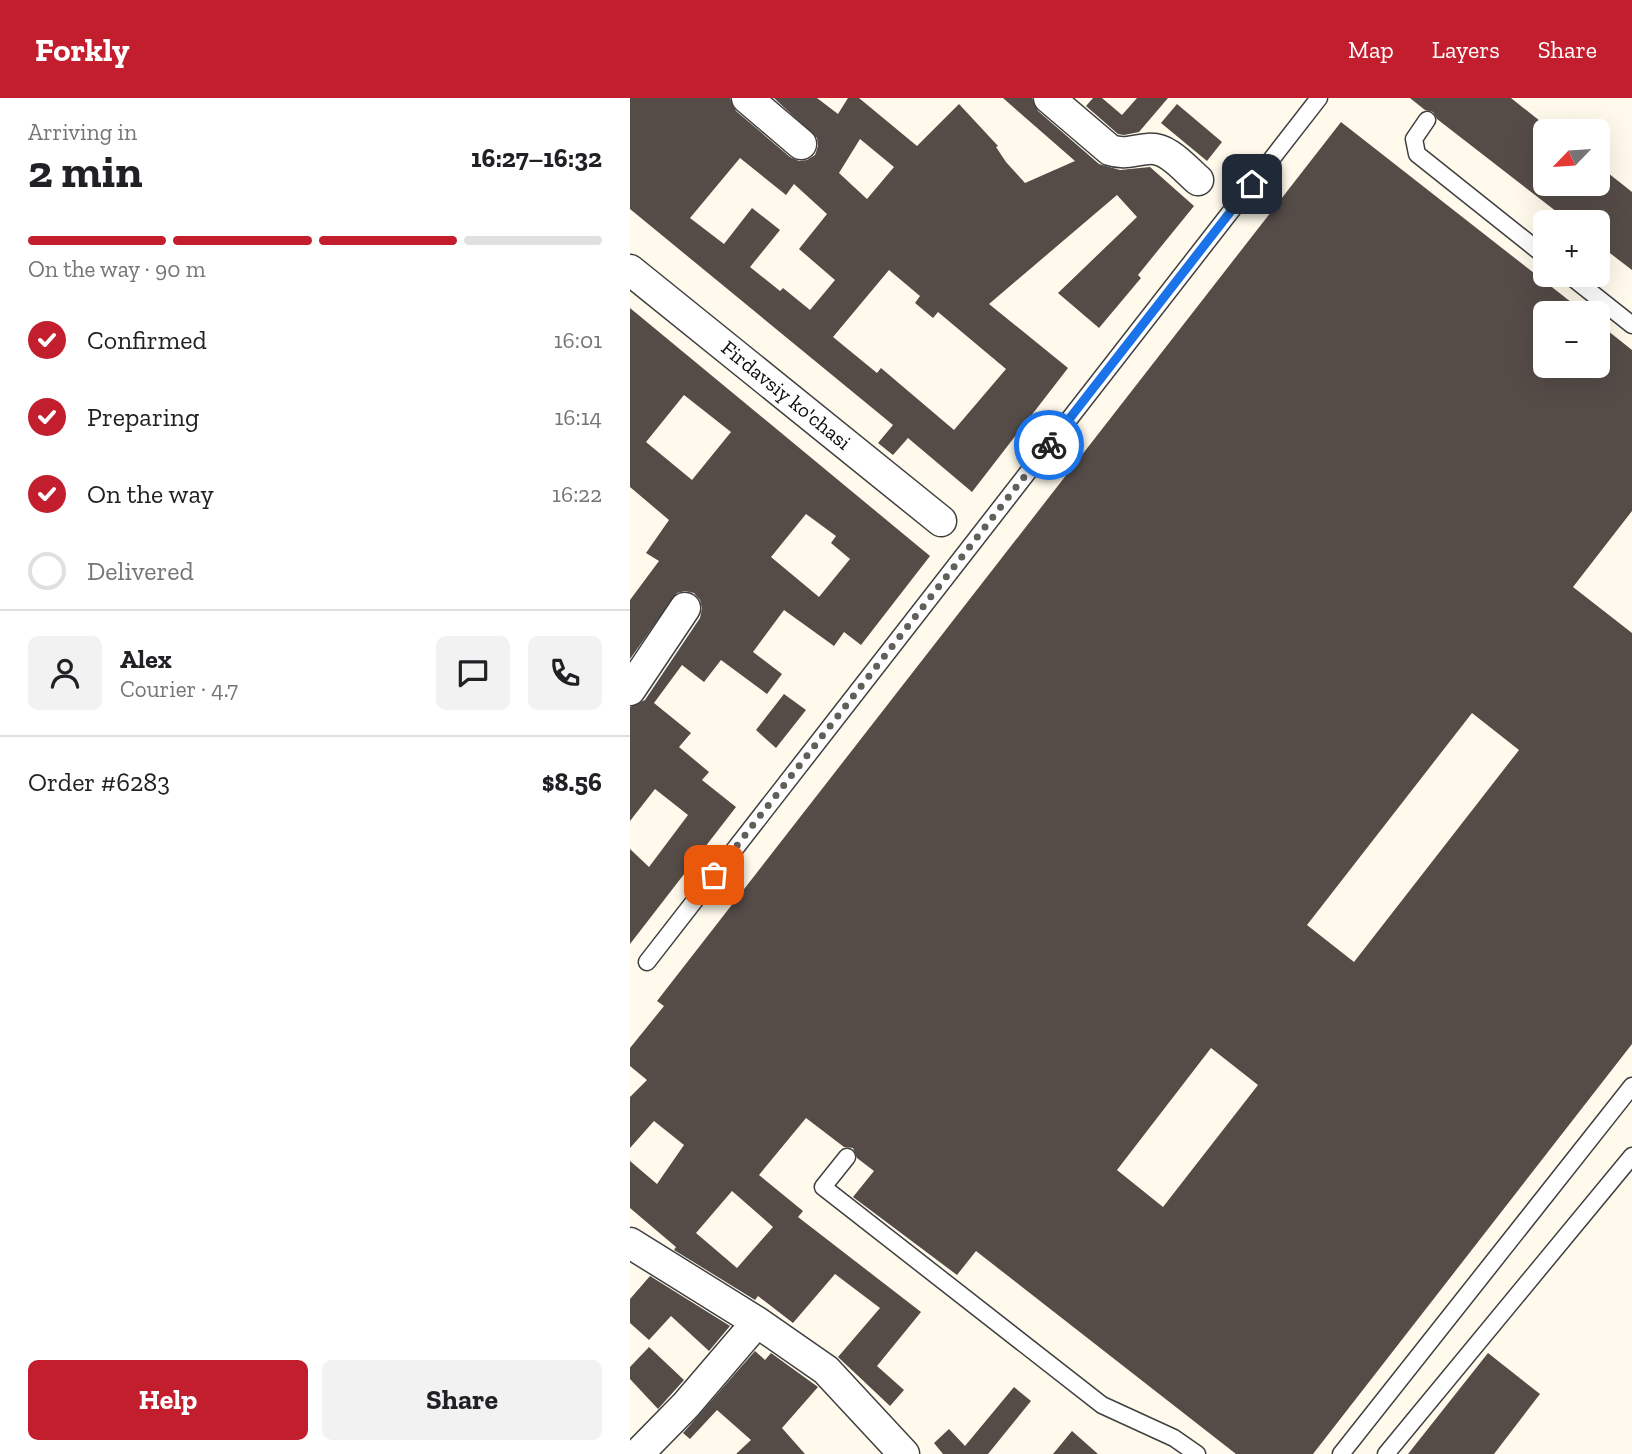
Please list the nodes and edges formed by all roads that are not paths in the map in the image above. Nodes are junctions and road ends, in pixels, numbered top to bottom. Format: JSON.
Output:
{"nodes":[{"id":1,"x":747,"y":98,"type":"edge"},
{"id":2,"x":1049,"y":98,"type":"edge"},
{"id":3,"x":1319,"y":98,"type":"edge"},
{"id":4,"x":1427,"y":120,"type":"dead end"},
{"id":5,"x":801,"y":144,"type":"dead end"},
{"id":6,"x":1198,"y":180,"type":"dead end"},
{"id":7,"x":1533,"y":246,"type":"edge"},
{"id":8,"x":630,"y":270,"type":"edge"},
{"id":9,"x":1584,"y":287,"type":"edge"},
{"id":10,"x":1632,"y":325,"type":"edge"},
{"id":11,"x":941,"y":521,"type":"dead end"},
{"id":12,"x":685,"y":608,"type":"dead end"},
{"id":13,"x":630,"y":690,"type":"edge"},
{"id":14,"x":647,"y":962,"type":"dead end"},
{"id":15,"x":1632,"y":1086,"type":"edge"},
{"id":16,"x":1632,"y":1156,"type":"edge"},
{"id":17,"x":847,"y":1157,"type":"dead end"},
{"id":18,"x":630,"y":1243,"type":"edge"},
{"id":19,"x":757,"y":1322,"type":"junction"},
{"id":20,"x":638,"y":1454,"type":"edge"},
{"id":21,"x":904,"y":1454,"type":"edge"},
{"id":22,"x":1196,"y":1454,"type":"edge"},
{"id":23,"x":1341,"y":1454,"type":"edge"},
{"id":24,"x":1386,"y":1454,"type":"edge"}],
"edges":[{"from":1,"to":5,"type":"street"},
{"from":2,"to":6,"type":"street"},
{"from":3,"to":14,"type":"lane"},
{"from":4,"to":7,"type":"lane"},
{"from":8,"to":11,"type":"street","name":"Firdavsiy ko'chasi"},
{"from":9,"to":10,"type":"lane"},
{"from":12,"to":13,"type":"street"},
{"from":15,"to":23,"type":"lane"},
{"from":16,"to":24,"type":"lane"},
{"from":17,"to":22,"type":"lane"},
{"from":18,"to":19,"type":"street"},
{"from":19,"to":20,"type":"street"},
{"from":19,"to":21,"type":"street"}]}
